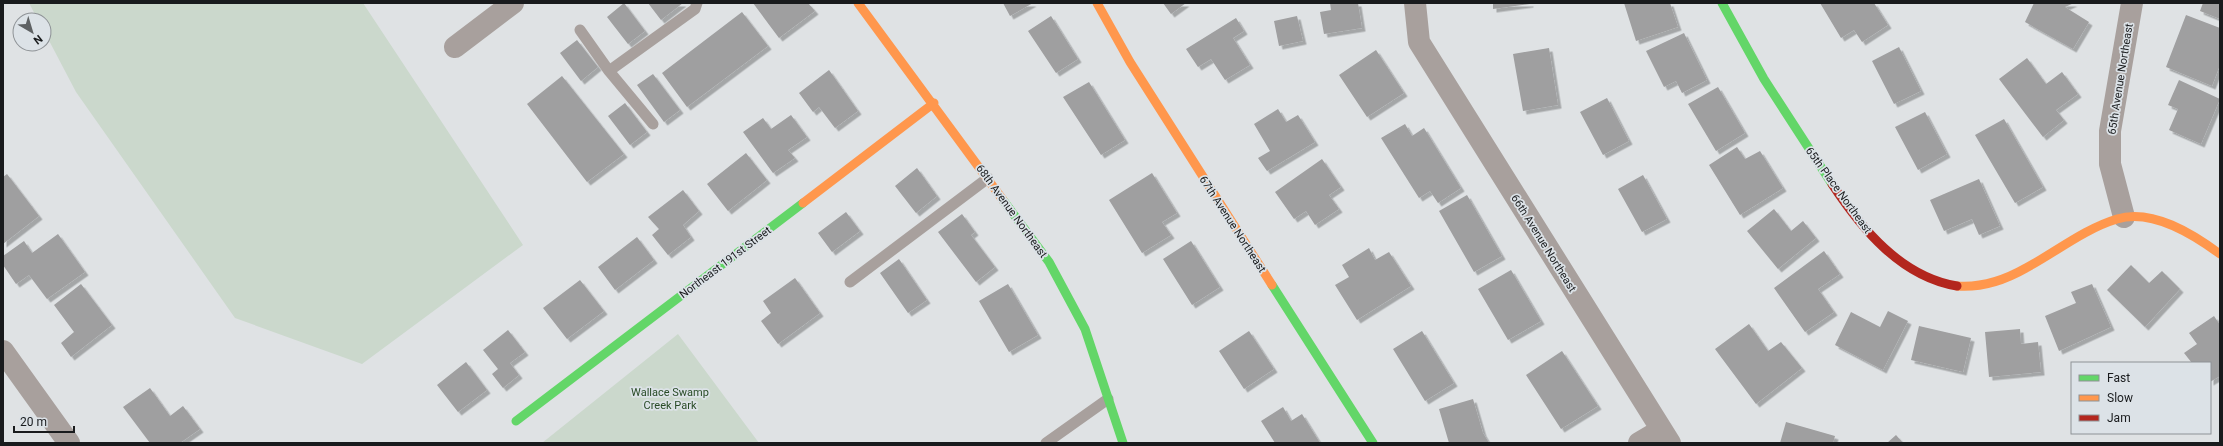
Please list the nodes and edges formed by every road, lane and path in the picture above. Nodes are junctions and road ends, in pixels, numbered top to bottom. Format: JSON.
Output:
{"nodes":[{"id":1,"x":513,"y":3,"type":"edge"},
{"id":2,"x":696,"y":3,"type":"edge"},
{"id":3,"x":858,"y":3,"type":"edge"},
{"id":4,"x":1097,"y":3,"type":"edge"},
{"id":5,"x":1415,"y":3,"type":"edge"},
{"id":6,"x":1722,"y":3,"type":"edge"},
{"id":7,"x":2132,"y":3,"type":"edge"},
{"id":8,"x":580,"y":30,"type":"dead end"},
{"id":9,"x":454,"y":47,"type":"dead end"},
{"id":10,"x":609,"y":71,"type":"junction"},
{"id":11,"x":934,"y":103,"type":"junction"},
{"id":12,"x":653,"y":124,"type":"dead end"},
{"id":13,"x":988,"y":178,"type":"junction"},
{"id":14,"x":2124,"y":217,"type":"junction"},
{"id":15,"x":2220,"y":254,"type":"edge"},
{"id":16,"x":850,"y":282,"type":"dead end"},
{"id":17,"x":3,"y":352,"type":"edge"},
{"id":18,"x":1108,"y":399,"type":"junction"},
{"id":19,"x":516,"y":421,"type":"dead end"},
{"id":20,"x":1666,"y":436,"type":"edge"},
{"id":21,"x":69,"y":443,"type":"edge"},
{"id":22,"x":1046,"y":443,"type":"edge"},
{"id":23,"x":1123,"y":443,"type":"edge"},
{"id":24,"x":1373,"y":443,"type":"edge"},
{"id":25,"x":1639,"y":443,"type":"edge"}],
"edges":[{"from":1,"to":9,"type":"street"},
{"from":2,"to":10,"type":"lane"},
{"from":3,"to":11,"type":"street","name":"68th Avenue Northeast"},
{"from":4,"to":24,"type":"street","name":"67th Avenue Northeast"},
{"from":5,"to":20,"type":"street","name":"66th Avenue Northeast"},
{"from":6,"to":14,"type":"street","name":"65th Place Northeast"},
{"from":7,"to":14,"type":"street","name":"65th Avenue Northeast"},
{"from":8,"to":10,"type":"lane"},
{"from":10,"to":12,"type":"lane"},
{"from":11,"to":13,"type":"street","name":"68th Avenue Northeast"},
{"from":11,"to":19,"type":"street","name":"Northeast 191st Street"},
{"from":13,"to":16,"type":"lane"},
{"from":13,"to":18,"type":"street","name":"68th Avenue Northeast"},
{"from":14,"to":15,"type":"street"},
{"from":17,"to":21,"type":"street"},
{"from":18,"to":22,"type":"lane"},
{"from":18,"to":23,"type":"street","name":"68th Avenue Northeast"},
{"from":20,"to":25,"type":"street"}]}
